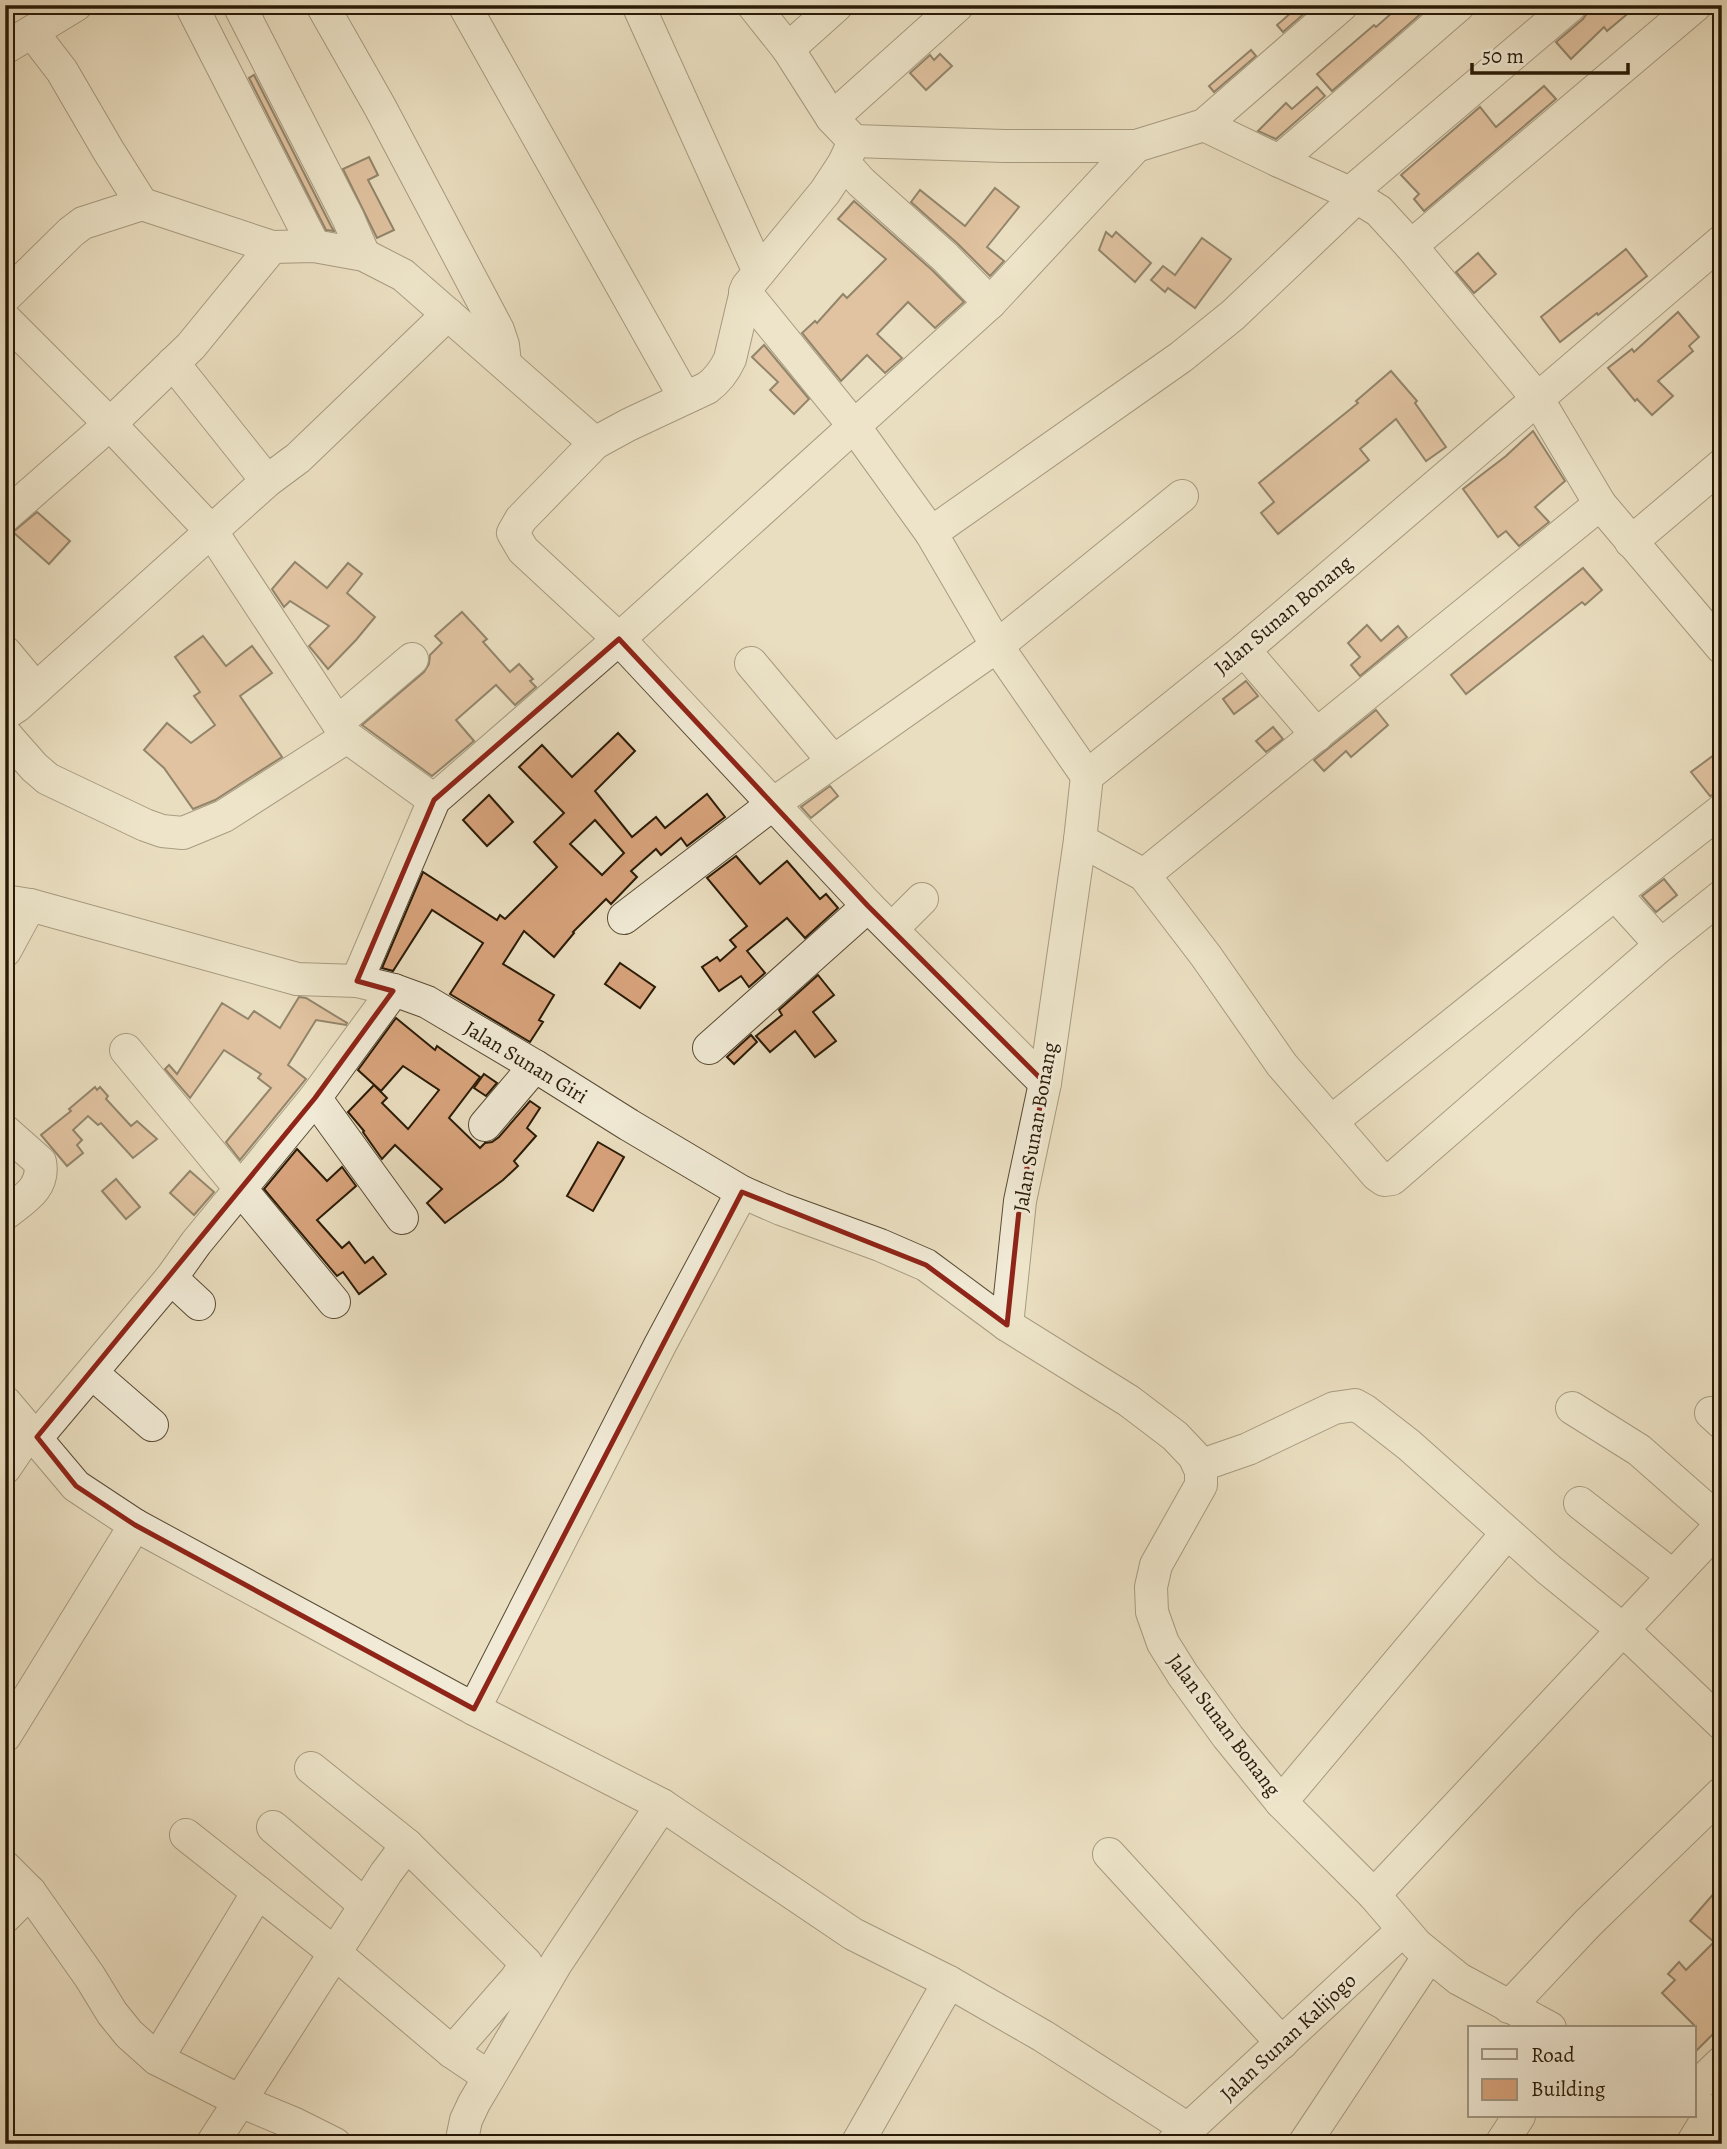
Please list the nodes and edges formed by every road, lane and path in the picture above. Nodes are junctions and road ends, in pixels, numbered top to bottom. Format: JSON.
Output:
{"nodes":[{"id":1,"x":76,"y":5,"type":"edge"},
{"id":2,"x":191,"y":5,"type":"edge"},
{"id":3,"x":239,"y":5,"type":"edge"},
{"id":4,"x":322,"y":5,"type":"edge"},
{"id":5,"x":464,"y":5,"type":"edge"},
{"id":6,"x":638,"y":5,"type":"edge"},
{"id":7,"x":753,"y":5,"type":"edge"},
{"id":8,"x":837,"y":5,"type":"edge"},
{"id":9,"x":958,"y":5,"type":"edge"},
{"id":10,"x":1342,"y":5,"type":"edge"},
{"id":11,"x":1459,"y":5,"type":"edge"},
{"id":12,"x":1571,"y":5,"type":"edge"},
{"id":13,"x":1696,"y":5,"type":"edge"},
{"id":14,"x":18,"y":40,"type":"edge"},
{"id":15,"x":788,"y":49,"type":"junction"},
{"id":16,"x":832,"y":118,"type":"junction"},
{"id":17,"x":1204,"y":125,"type":"junction"},
{"id":18,"x":1136,"y":146,"type":"junction"},
{"id":19,"x":849,"y":152,"type":"junction"},
{"id":20,"x":1279,"y":161,"type":"junction"},
{"id":21,"x":1354,"y":195,"type":"junction"},
{"id":22,"x":142,"y":204,"type":"junction"},
{"id":23,"x":1722,"y":241,"type":"edge"},
{"id":24,"x":314,"y":246,"type":"junction"},
{"id":25,"x":1411,"y":246,"type":"junction"},
{"id":26,"x":272,"y":247,"type":"junction"},
{"id":27,"x":364,"y":255,"type":"junction"},
{"id":28,"x":752,"y":282,"type":"junction"},
{"id":29,"x":5,"y":297,"type":"edge"},
{"id":30,"x":990,"y":303,"type":"junction"},
{"id":31,"x":448,"y":314,"type":"junction"},
{"id":32,"x":5,"y":319,"type":"edge"},
{"id":33,"x":173,"y":363,"type":"junction"},
{"id":34,"x":505,"y":363,"type":"junction"},
{"id":35,"x":685,"y":398,"type":"junction"},
{"id":36,"x":1536,"y":398,"type":"junction"},
{"id":37,"x":110,"y":424,"type":"junction"},
{"id":38,"x":853,"y":426,"type":"junction"},
{"id":39,"x":595,"y":443,"type":"junction"},
{"id":40,"x":1722,"y":465,"type":"edge"},
{"id":41,"x":267,"y":481,"type":"junction"},
{"id":42,"x":1182,"y":496,"type":"dead end"},
{"id":43,"x":1601,"y":504,"type":"junction"},
{"id":44,"x":5,"y":516,"type":"edge"},
{"id":45,"x":212,"y":532,"type":"junction"},
{"id":46,"x":931,"y":533,"type":"junction"},
{"id":47,"x":1631,"y":542,"type":"junction"},
{"id":48,"x":619,"y":639,"type":"junction"},
{"id":49,"x":1719,"y":639,"type":"edge"},
{"id":50,"x":997,"y":646,"type":"junction"},
{"id":51,"x":1244,"y":650,"type":"junction"},
{"id":52,"x":5,"y":652,"type":"edge"},
{"id":53,"x":412,"y":659,"type":"dead end"},
{"id":54,"x":751,"y":663,"type":"dead end"},
{"id":55,"x":36,"y":689,"type":"junction"},
{"id":56,"x":5,"y":714,"type":"edge"},
{"id":57,"x":343,"y":729,"type":"junction"},
{"id":58,"x":5,"y":734,"type":"edge"},
{"id":59,"x":1317,"y":735,"type":"junction"},
{"id":60,"x":833,"y":761,"type":"junction"},
{"id":61,"x":1087,"y":776,"type":"junction"},
{"id":62,"x":434,"y":800,"type":"junction"},
{"id":63,"x":773,"y":804,"type":"junction"},
{"id":64,"x":1722,"y":810,"type":"edge"},
{"id":65,"x":1080,"y":841,"type":"junction"},
{"id":66,"x":1144,"y":875,"type":"junction"},
{"id":67,"x":1615,"y":894,"type":"junction"},
{"id":68,"x":1722,"y":896,"type":"edge"},
{"id":69,"x":922,"y":899,"type":"dead end"},
{"id":70,"x":18,"y":903,"type":"edge"},
{"id":71,"x":868,"y":906,"type":"junction"},
{"id":72,"x":624,"y":918,"type":"dead end"},
{"id":73,"x":892,"y":929,"type":"junction"},
{"id":74,"x":1661,"y":945,"type":"junction"},
{"id":75,"x":5,"y":951,"type":"edge"},
{"id":76,"x":356,"y":981,"type":"junction"},
{"id":77,"x":394,"y":990,"type":"junction"},
{"id":78,"x":709,"y":1048,"type":"dead end"},
{"id":79,"x":126,"y":1050,"type":"dead end"},
{"id":80,"x":535,"y":1066,"type":"junction"},
{"id":81,"x":1045,"y":1083,"type":"junction"},
{"id":82,"x":315,"y":1098,"type":"junction"},
{"id":83,"x":1332,"y":1121,"type":"junction"},
{"id":84,"x":485,"y":1125,"type":"dead end"},
{"id":85,"x":5,"y":1131,"type":"edge"},
{"id":86,"x":242,"y":1189,"type":"junction"},
{"id":87,"x":742,"y":1192,"type":"junction"},
{"id":88,"x":5,"y":1214,"type":"edge"},
{"id":89,"x":402,"y":1218,"type":"dead end"},
{"id":90,"x":170,"y":1278,"type":"junction"},
{"id":91,"x":334,"y":1302,"type":"dead end"},
{"id":92,"x":199,"y":1304,"type":"dead end"},
{"id":93,"x":1007,"y":1325,"type":"junction"},
{"id":94,"x":92,"y":1373,"type":"junction"},
{"id":95,"x":5,"y":1402,"type":"edge"},
{"id":96,"x":1572,"y":1408,"type":"dead end"},
{"id":97,"x":152,"y":1426,"type":"dead end"},
{"id":98,"x":33,"y":1434,"type":"junction"},
{"id":99,"x":1199,"y":1466,"type":"junction"},
{"id":100,"x":5,"y":1468,"type":"edge"},
{"id":101,"x":1580,"y":1503,"type":"dead end"},
{"id":102,"x":1722,"y":1524,"type":"edge"},
{"id":103,"x":135,"y":1525,"type":"junction"},
{"id":104,"x":1507,"y":1533,"type":"junction"},
{"id":105,"x":1673,"y":1576,"type":"junction"},
{"id":106,"x":1622,"y":1629,"type":"junction"},
{"id":107,"x":474,"y":1709,"type":"junction"},
{"id":108,"x":1722,"y":1724,"type":"edge"},
{"id":109,"x":5,"y":1736,"type":"edge"},
{"id":110,"x":311,"y":1768,"type":"dead end"},
{"id":111,"x":1722,"y":1793,"type":"edge"},
{"id":112,"x":1281,"y":1802,"type":"junction"},
{"id":113,"x":662,"y":1805,"type":"junction"},
{"id":114,"x":273,"y":1827,"type":"dead end"},
{"id":115,"x":186,"y":1835,"type":"dead end"},
{"id":116,"x":407,"y":1845,"type":"junction"},
{"id":117,"x":1109,"y":1854,"type":"dead end"},
{"id":118,"x":5,"y":1867,"type":"edge"},
{"id":119,"x":30,"y":1892,"type":"junction"},
{"id":120,"x":258,"y":1892,"type":"junction"},
{"id":121,"x":1374,"y":1895,"type":"junction"},
{"id":122,"x":365,"y":1905,"type":"junction"},
{"id":123,"x":5,"y":1917,"type":"edge"},
{"id":124,"x":1403,"y":1930,"type":"junction"},
{"id":125,"x":335,"y":1954,"type":"junction"},
{"id":126,"x":1429,"y":1956,"type":"junction"},
{"id":127,"x":536,"y":1971,"type":"junction"},
{"id":128,"x":949,"y":1982,"type":"junction"},
{"id":129,"x":1509,"y":2007,"type":"junction"},
{"id":130,"x":1546,"y":2026,"type":"edge"},
{"id":131,"x":1282,"y":2043,"type":"junction"},
{"id":132,"x":453,"y":2052,"type":"junction"},
{"id":133,"x":157,"y":2059,"type":"junction"},
{"id":134,"x":1722,"y":2062,"type":"edge"},
{"id":135,"x":489,"y":2077,"type":"junction"},
{"id":136,"x":240,"y":2101,"type":"junction"},
{"id":137,"x":1705,"y":2105,"type":"edge"},
{"id":138,"x":1518,"y":2118,"type":"edge"},
{"id":139,"x":1180,"y":2136,"type":"edge"},
{"id":140,"x":212,"y":2144,"type":"edge"},
{"id":141,"x":335,"y":2144,"type":"edge"},
{"id":142,"x":461,"y":2144,"type":"edge"},
{"id":143,"x":858,"y":2144,"type":"edge"},
{"id":144,"x":1304,"y":2144,"type":"edge"},
{"id":145,"x":1501,"y":2144,"type":"edge"},
{"id":146,"x":1692,"y":2144,"type":"edge"}],
"edges":[{"from":1,"to":14,"type":"street"},
{"from":2,"to":24,"type":"street"},
{"from":3,"to":27,"type":"street"},
{"from":4,"to":34,"type":"street"},
{"from":5,"to":35,"type":"street"},
{"from":6,"to":28,"type":"street"},
{"from":7,"to":15,"type":"street"},
{"from":8,"to":15,"type":"street"},
{"from":9,"to":16,"type":"street"},
{"from":10,"to":17,"type":"street"},
{"from":11,"to":20,"type":"street"},
{"from":12,"to":21,"type":"street"},
{"from":13,"to":25,"type":"street"},
{"from":14,"to":22,"type":"street"},
{"from":15,"to":16,"type":"street"},
{"from":16,"to":19,"type":"street"},
{"from":17,"to":18,"type":"street"},
{"from":17,"to":20,"type":"street"},
{"from":18,"to":19,"type":"street"},
{"from":18,"to":30,"type":"street"},
{"from":19,"to":28,"type":"street"},
{"from":19,"to":30,"type":"street"},
{"from":20,"to":21,"type":"street"},
{"from":21,"to":25,"type":"street"},
{"from":21,"to":46,"type":"street"},
{"from":22,"to":26,"type":"street"},
{"from":22,"to":29,"type":"street"},
{"from":23,"to":36,"type":"street","name":"Jalan Sunan Bonang"},
{"from":24,"to":26,"type":"street"},
{"from":24,"to":27,"type":"street"},
{"from":25,"to":36,"type":"street"},
{"from":26,"to":33,"type":"street"},
{"from":27,"to":31,"type":"street"},
{"from":28,"to":35,"type":"street"},
{"from":28,"to":38,"type":"street"},
{"from":30,"to":38,"type":"street"},
{"from":31,"to":34,"type":"street"},
{"from":31,"to":41,"type":"street"},
{"from":32,"to":37,"type":"street"},
{"from":33,"to":37,"type":"street"},
{"from":33,"to":41,"type":"street"},
{"from":34,"to":39,"type":"street"},
{"from":35,"to":39,"type":"street"},
{"from":36,"to":43,"type":"street"},
{"from":36,"to":51,"type":"street","name":"Jalan Sunan Bonang"},
{"from":37,"to":44,"type":"street"},
{"from":37,"to":45,"type":"street"},
{"from":38,"to":46,"type":"street"},
{"from":38,"to":48,"type":"street"},
{"from":39,"to":48,"type":"street"},
{"from":40,"to":47,"type":"street"},
{"from":41,"to":45,"type":"street"},
{"from":42,"to":50,"type":"street"},
{"from":43,"to":47,"type":"street"},
{"from":43,"to":59,"type":"street"},
{"from":45,"to":55,"type":"street"},
{"from":45,"to":57,"type":"street"},
{"from":46,"to":50,"type":"street"},
{"from":47,"to":49,"type":"street"},
{"from":48,"to":62,"type":"street"},
{"from":48,"to":63,"type":"street"},
{"from":50,"to":60,"type":"street"},
{"from":50,"to":61,"type":"street"},
{"from":51,"to":59,"type":"street"},
{"from":51,"to":61,"type":"street","name":"Jalan Sunan Bonang"},
{"from":52,"to":55,"type":"street"},
{"from":53,"to":57,"type":"street"},
{"from":54,"to":60,"type":"street"},
{"from":55,"to":56,"type":"street"},
{"from":57,"to":58,"type":"street"},
{"from":57,"to":62,"type":"street"},
{"from":59,"to":66,"type":"street"},
{"from":60,"to":63,"type":"street"},
{"from":61,"to":65,"type":"street","name":"Jalan Sunan Bonang"},
{"from":62,"to":76,"type":"street"},
{"from":63,"to":71,"type":"street"},
{"from":63,"to":72,"type":"street"},
{"from":64,"to":67,"type":"street"},
{"from":65,"to":66,"type":"street"},
{"from":65,"to":81,"type":"street","name":"Jalan Sunan Bonang"},
{"from":66,"to":83,"type":"street"},
{"from":67,"to":74,"type":"street"},
{"from":67,"to":83,"type":"street"},
{"from":68,"to":74,"type":"street"},
{"from":69,"to":73,"type":"street"},
{"from":70,"to":75,"type":"street"},
{"from":70,"to":76,"type":"street","name":"Jalan Sunan Giri"},
{"from":71,"to":73,"type":"street"},
{"from":71,"to":78,"type":"street"},
{"from":73,"to":81,"type":"street"},
{"from":74,"to":83,"type":"street"},
{"from":76,"to":77,"type":"street","name":"Jalan Sunan Giri"},
{"from":77,"to":80,"type":"street","name":"Jalan Sunan Giri"},
{"from":77,"to":82,"type":"street"},
{"from":79,"to":86,"type":"street"},
{"from":80,"to":84,"type":"street"},
{"from":80,"to":87,"type":"street","name":"Jalan Sunan Giri"},
{"from":81,"to":93,"type":"street","name":"Jalan Sunan Bonang"},
{"from":82,"to":86,"type":"street"},
{"from":82,"to":89,"type":"street"},
{"from":85,"to":88,"type":"street"},
{"from":86,"to":90,"type":"street"},
{"from":86,"to":91,"type":"street"},
{"from":87,"to":93,"type":"street","name":"Jalan Sunan Giri"},
{"from":87,"to":107,"type":"street"},
{"from":90,"to":92,"type":"street"},
{"from":90,"to":94,"type":"street"},
{"from":93,"to":99,"type":"street"},
{"from":94,"to":97,"type":"street"},
{"from":94,"to":98,"type":"street"},
{"from":95,"to":98,"type":"street"},
{"from":96,"to":102,"type":"street"},
{"from":98,"to":100,"type":"street"},
{"from":98,"to":103,"type":"street"},
{"from":99,"to":104,"type":"street"},
{"from":99,"to":112,"type":"street","name":"Jalan Sunan Bonang"},
{"from":101,"to":105,"type":"street"},
{"from":102,"to":105,"type":"street"},
{"from":103,"to":107,"type":"street"},
{"from":103,"to":109,"type":"street"},
{"from":104,"to":106,"type":"street"},
{"from":104,"to":112,"type":"street"},
{"from":105,"to":106,"type":"street"},
{"from":106,"to":108,"type":"street"},
{"from":106,"to":121,"type":"street"},
{"from":107,"to":113,"type":"street"},
{"from":110,"to":116,"type":"street"},
{"from":111,"to":129,"type":"street"},
{"from":112,"to":121,"type":"street","name":"Jalan Sunan Bonang"},
{"from":113,"to":127,"type":"street"},
{"from":113,"to":128,"type":"street"},
{"from":114,"to":122,"type":"street"},
{"from":115,"to":120,"type":"street"},
{"from":116,"to":122,"type":"street"},
{"from":116,"to":127,"type":"street"},
{"from":117,"to":131,"type":"street"},
{"from":118,"to":119,"type":"street"},
{"from":119,"to":123,"type":"street"},
{"from":119,"to":133,"type":"street"},
{"from":120,"to":125,"type":"street"},
{"from":120,"to":133,"type":"street"},
{"from":121,"to":124,"type":"street","name":"Jalan Sunan Bonang"},
{"from":122,"to":125,"type":"street"},
{"from":124,"to":126,"type":"street","name":"Jalan Sunan Bonang"},
{"from":124,"to":131,"type":"street","name":"Jalan Sunan Kalijogo"},
{"from":125,"to":132,"type":"street"},
{"from":125,"to":136,"type":"street"},
{"from":126,"to":129,"type":"street","name":"Jalan Sunan Bonang"},
{"from":126,"to":144,"type":"street"},
{"from":127,"to":132,"type":"street"},
{"from":127,"to":135,"type":"street"},
{"from":128,"to":139,"type":"street"},
{"from":128,"to":143,"type":"street"},
{"from":129,"to":130,"type":"street","name":"Jalan Sunan Bonang"},
{"from":131,"to":139,"type":"street","name":"Jalan Sunan Kalijogo"},
{"from":132,"to":135,"type":"street"},
{"from":133,"to":136,"type":"street"},
{"from":134,"to":137,"type":"street"},
{"from":135,"to":142,"type":"street"},
{"from":136,"to":140,"type":"street"},
{"from":136,"to":141,"type":"street"},
{"from":137,"to":146,"type":"street"},
{"from":138,"to":145,"type":"street"}]}
